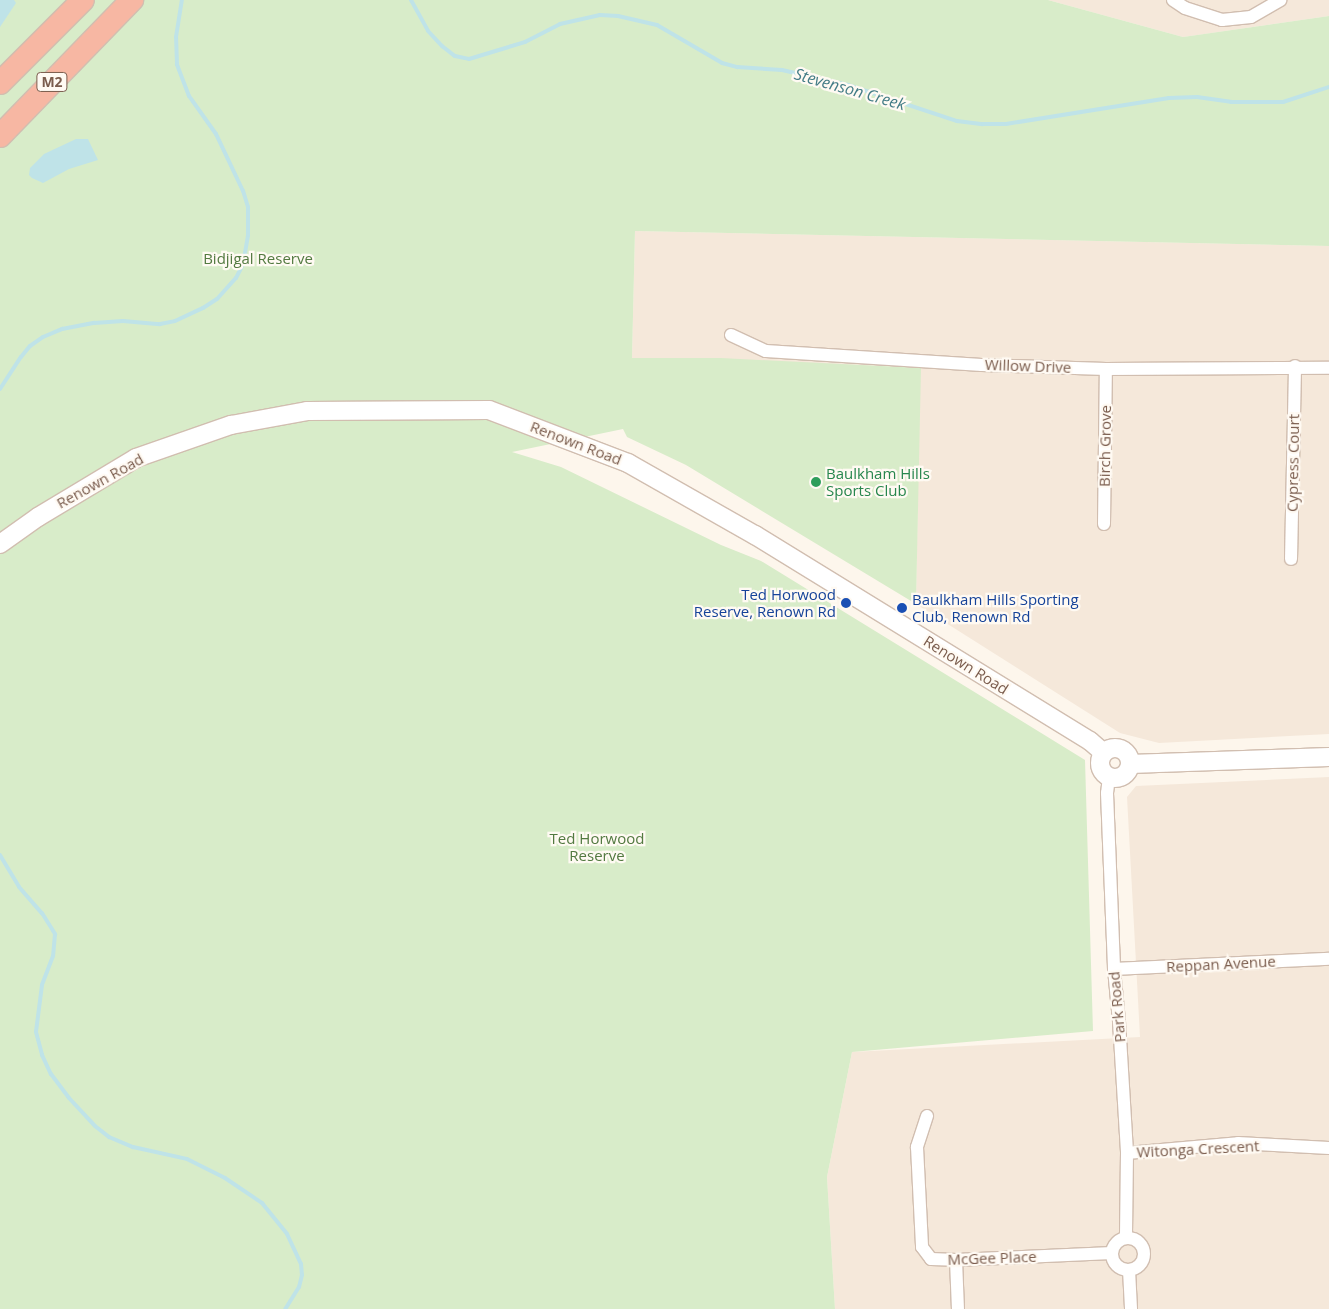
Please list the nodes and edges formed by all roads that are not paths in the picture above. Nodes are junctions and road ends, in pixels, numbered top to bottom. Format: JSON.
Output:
{"nodes":[{"id":1,"x":132,"y":0,"type":"edge"},
{"id":2,"x":1173,"y":0,"type":"edge"},
{"id":3,"x":1280,"y":0,"type":"edge"},
{"id":4,"x":81,"y":2,"type":"edge"},
{"id":5,"x":0,"y":83,"type":"edge"},
{"id":6,"x":0,"y":136,"type":"edge"},
{"id":7,"x":731,"y":335,"type":"dead end"},
{"id":8,"x":1295,"y":366,"type":"junction"},
{"id":9,"x":1106,"y":368,"type":"junction"},
{"id":10,"x":1329,"y":368,"type":"edge"},
{"id":11,"x":1104,"y":524,"type":"dead end"},
{"id":12,"x":0,"y":544,"type":"edge"},
{"id":13,"x":1291,"y":559,"type":"dead end"},
{"id":14,"x":1104,"y":753,"type":"junction"},
{"id":15,"x":1329,"y":757,"type":"edge"},
{"id":16,"x":1130,"y":764,"type":"junction"},
{"id":17,"x":1109,"y":777,"type":"junction"},
{"id":18,"x":1329,"y":959,"type":"edge"},
{"id":19,"x":1114,"y":969,"type":"junction"},
{"id":20,"x":927,"y":1116,"type":"dead end"},
{"id":21,"x":1329,"y":1148,"type":"edge"},
{"id":22,"x":1127,"y":1153,"type":"junction"},
{"id":23,"x":1126,"y":1238,"type":"junction"},
{"id":24,"x":1112,"y":1253,"type":"junction"},
{"id":25,"x":956,"y":1260,"type":"junction"},
{"id":26,"x":1129,"y":1270,"type":"junction"},
{"id":27,"x":958,"y":1309,"type":"edge"},
{"id":28,"x":1131,"y":1309,"type":"edge"}],
"edges":[{"from":1,"to":6,"type":"highway","number":"M2"},
{"from":2,"to":3,"type":"street"},
{"from":4,"to":5,"type":"highway","number":"M2"},
{"from":7,"to":9,"type":"street","name":"Willow Drive"},
{"from":8,"to":9,"type":"street","name":"Willow Drive"},
{"from":8,"to":10,"type":"street","name":"Willow Drive"},
{"from":8,"to":13,"type":"street","name":"Cypress Court"},
{"from":9,"to":11,"type":"street","name":"Birch Grove"},
{"from":12,"to":14,"type":"main road","name":"Renown Road"},
{"from":14,"to":16,"type":"main road"},
{"from":14,"to":17,"type":"main road"},
{"from":15,"to":16,"type":"main road"},
{"from":16,"to":17,"type":"main road"},
{"from":17,"to":19,"type":"street","name":"Park Road"},
{"from":18,"to":19,"type":"street","name":"Reppan Avenue"},
{"from":19,"to":22,"type":"street","name":"Park Road"},
{"from":20,"to":25,"type":"street","name":"McGee Place"},
{"from":21,"to":22,"type":"street","name":"Witonga Crescent"},
{"from":22,"to":23,"type":"street","name":"Park Road"},
{"from":23,"to":24,"type":"street"},
{"from":23,"to":26,"type":"street"},
{"from":24,"to":25,"type":"street","name":"McGee Place"},
{"from":24,"to":26,"type":"street"},
{"from":25,"to":27,"type":"street"},
{"from":26,"to":28,"type":"street"}]}
